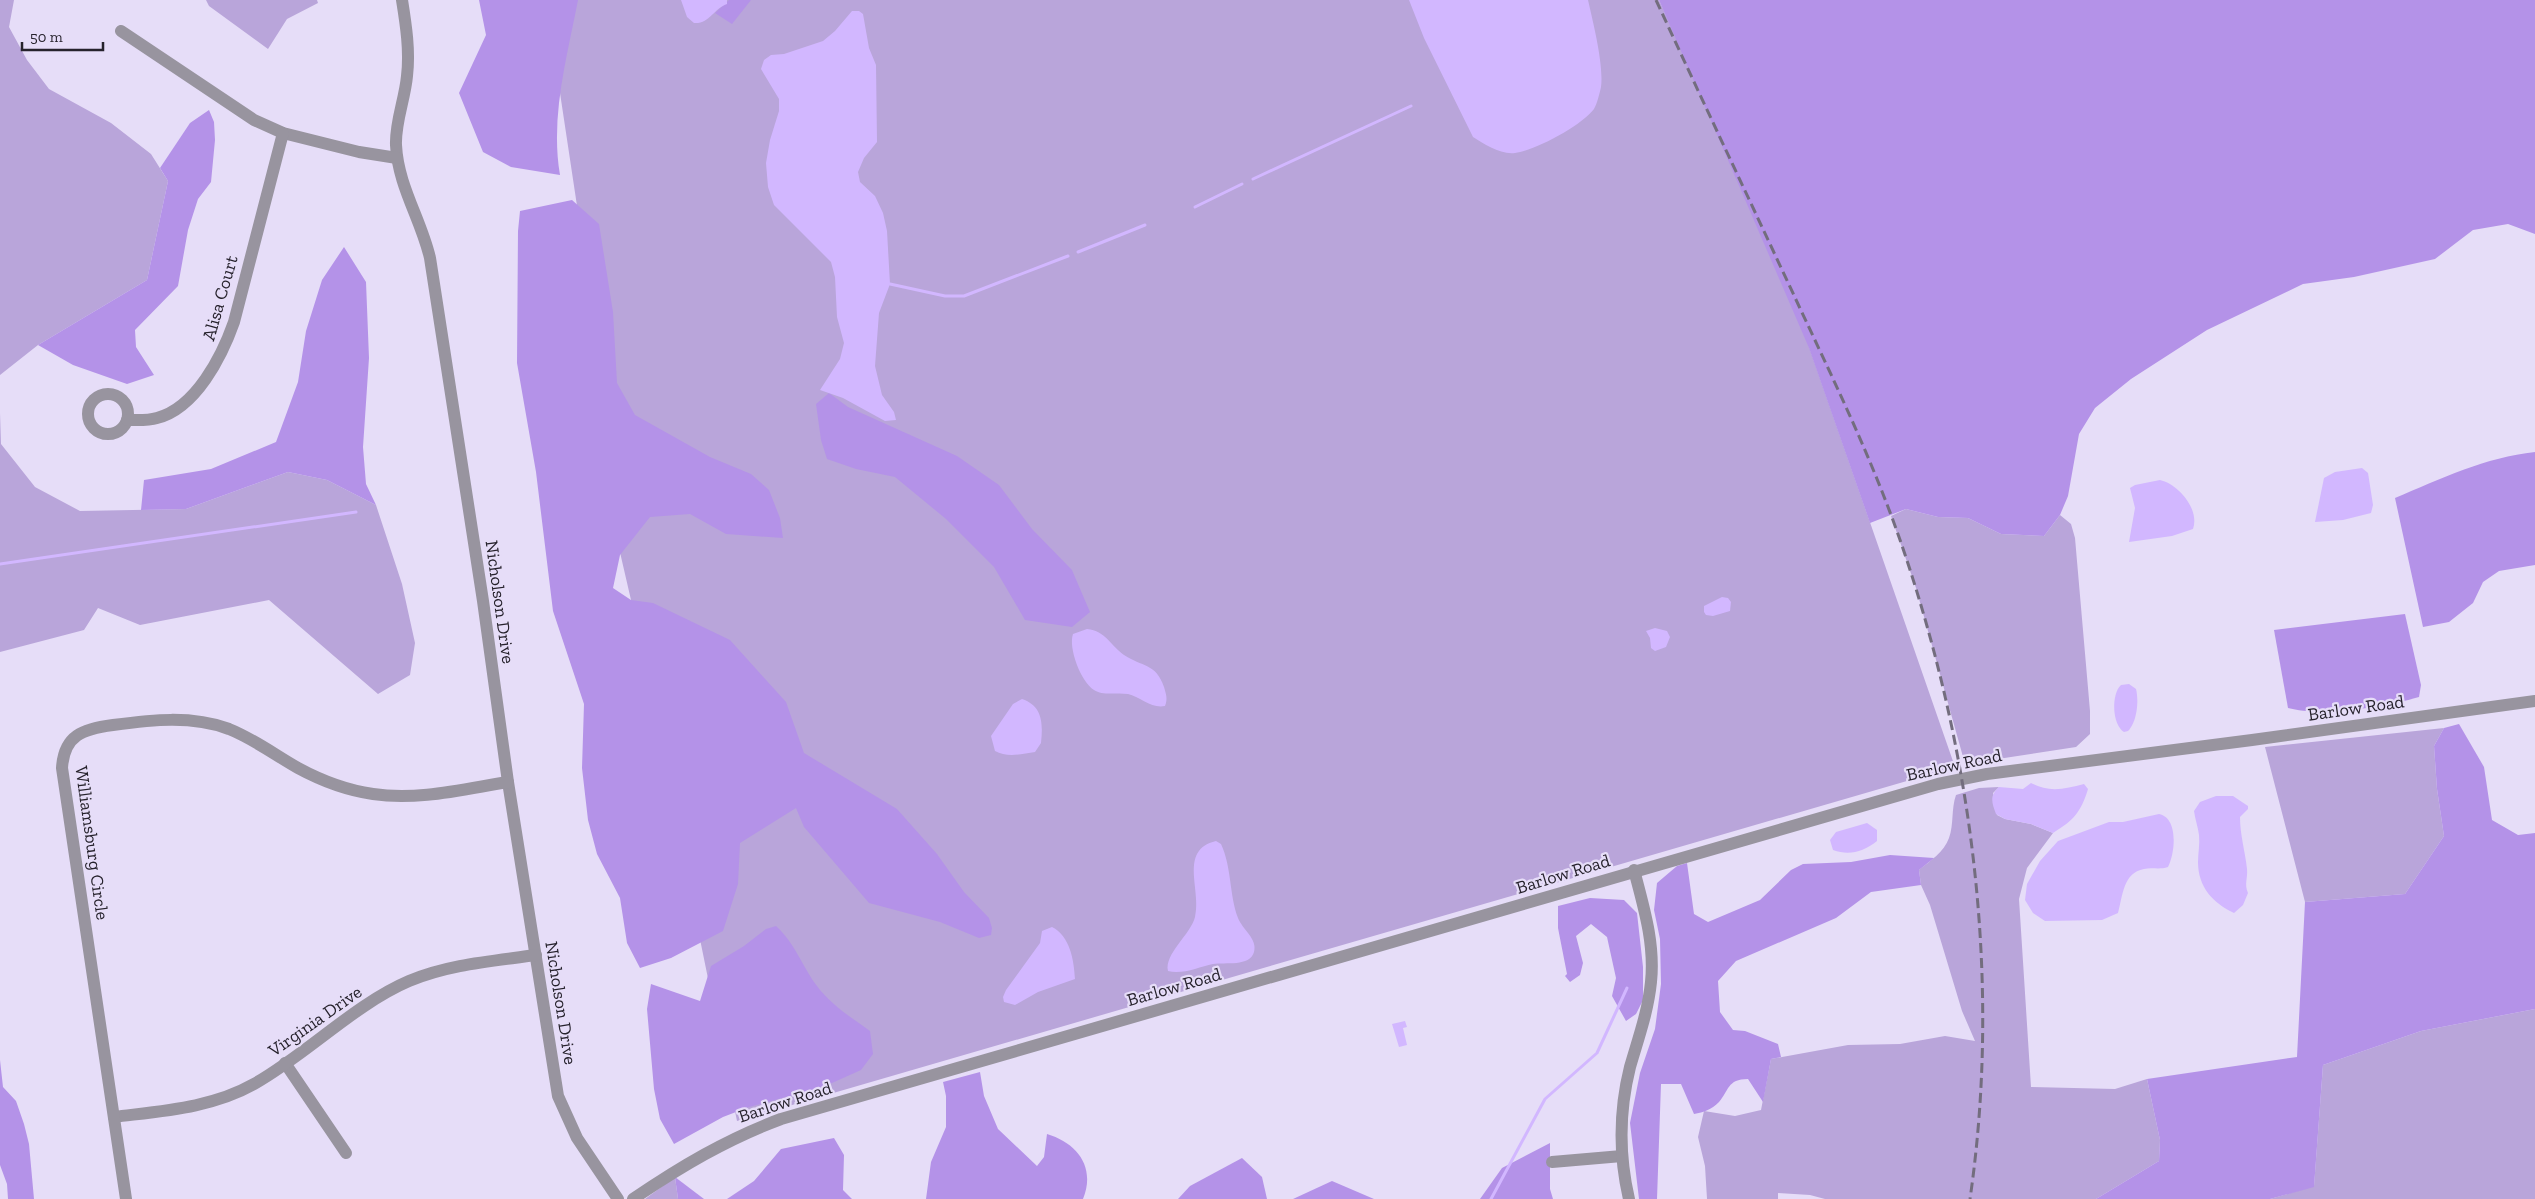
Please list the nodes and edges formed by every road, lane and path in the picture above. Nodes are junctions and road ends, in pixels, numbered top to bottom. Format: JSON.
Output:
{"nodes":[{"id":1,"x":402,"y":0,"type":"edge"},
{"id":2,"x":121,"y":31,"type":"dead end"},
{"id":3,"x":283,"y":133,"type":"junction"},
{"id":4,"x":397,"y":158,"type":"junction"},
{"id":5,"x":127,"y":420,"type":"dead end"},
{"id":6,"x":2535,"y":701,"type":"edge"},
{"id":7,"x":508,"y":782,"type":"junction"},
{"id":8,"x":1634,"y":870,"type":"junction"},
{"id":9,"x":536,"y":955,"type":"junction"},
{"id":10,"x":285,"y":1063,"type":"junction"},
{"id":11,"x":114,"y":1117,"type":"junction"},
{"id":12,"x":346,"y":1153,"type":"dead end"},
{"id":13,"x":1622,"y":1156,"type":"junction"},
{"id":14,"x":1552,"y":1162,"type":"dead end"},
{"id":15,"x":126,"y":1199,"type":"edge"},
{"id":16,"x":618,"y":1199,"type":"edge"},
{"id":17,"x":633,"y":1199,"type":"edge"},
{"id":18,"x":1630,"y":1199,"type":"edge"}],
"edges":[{"from":1,"to":4,"type":"street","name":"Nicholson Drive"},
{"from":2,"to":3,"type":"street"},
{"from":3,"to":4,"type":"street"},
{"from":3,"to":5,"type":"street","name":"Alisa Court"},
{"from":4,"to":7,"type":"street","name":"Nicholson Drive"},
{"from":6,"to":8,"type":"street","name":"Barlow Road"},
{"from":7,"to":9,"type":"street","name":"Nicholson Drive"},
{"from":7,"to":11,"type":"street","name":"Williamsburg Circle"},
{"from":8,"to":13,"type":"street"},
{"from":8,"to":17,"type":"street","name":"Barlow Road"},
{"from":9,"to":10,"type":"street","name":"Virginia Drive"},
{"from":9,"to":16,"type":"street","name":"Nicholson Drive"},
{"from":10,"to":11,"type":"street","name":"Virginia Drive"},
{"from":10,"to":12,"type":"street"},
{"from":11,"to":15,"type":"street","name":"Williamsburg Circle"},
{"from":13,"to":14,"type":"street"},
{"from":13,"to":18,"type":"street"}]}
